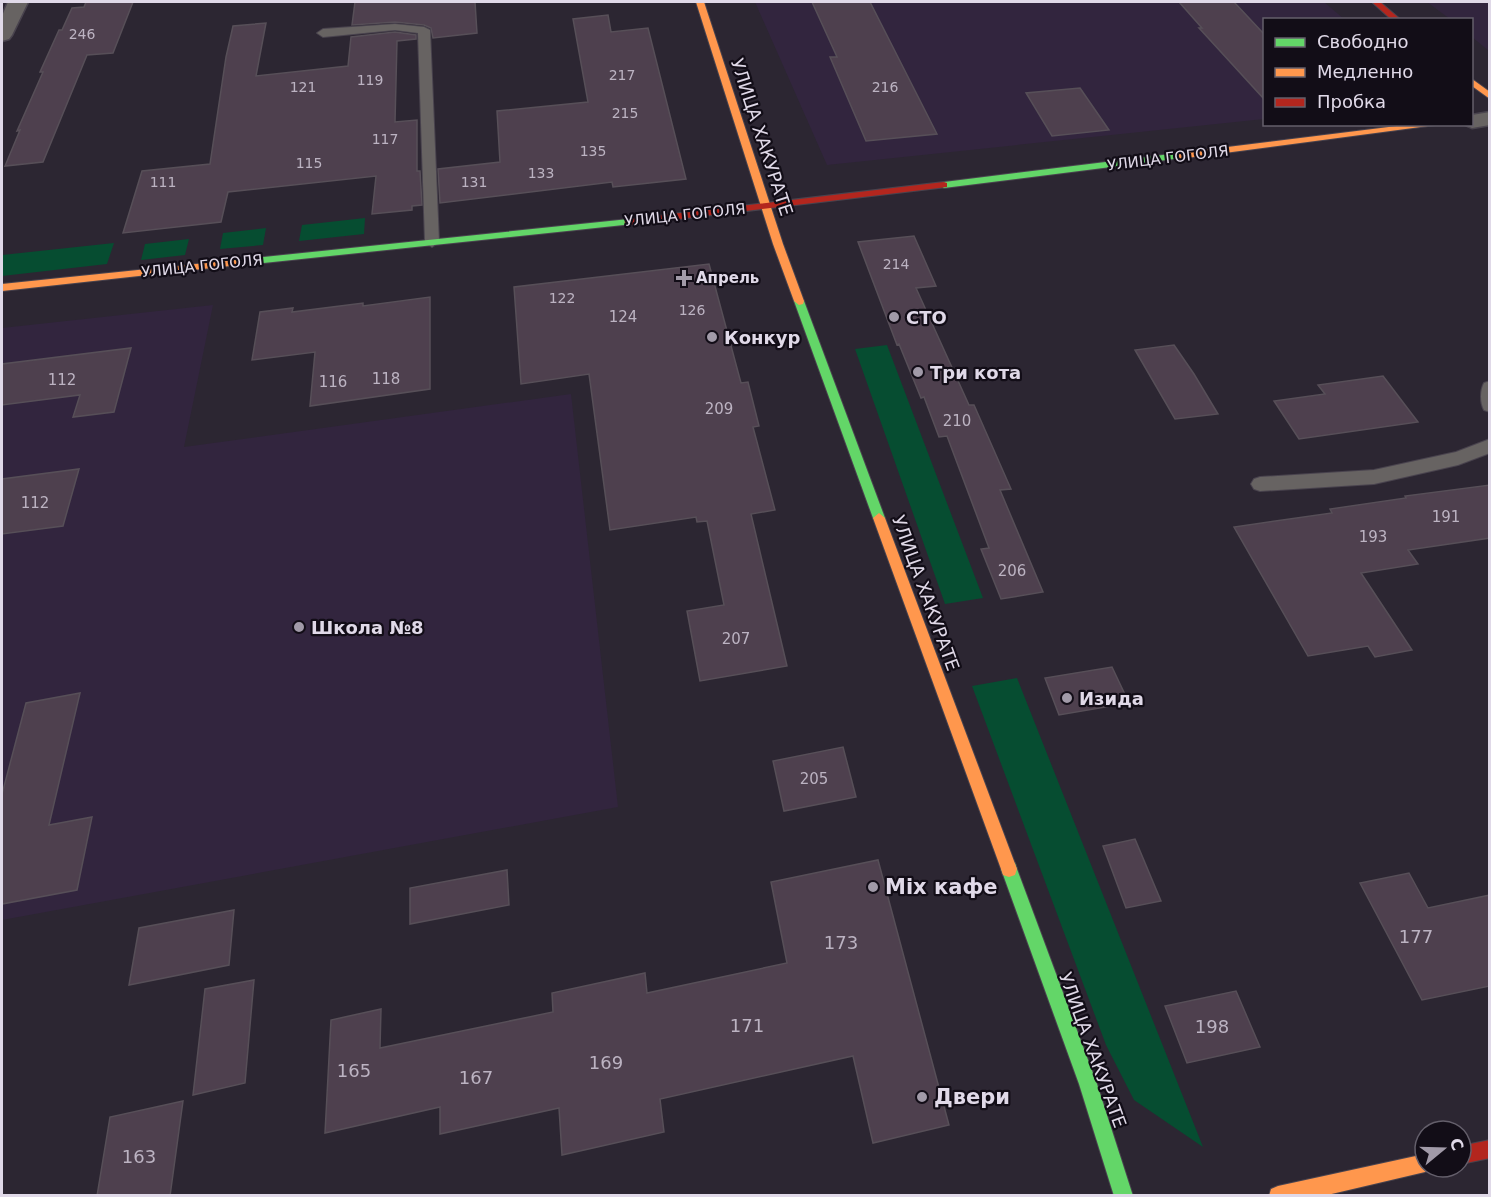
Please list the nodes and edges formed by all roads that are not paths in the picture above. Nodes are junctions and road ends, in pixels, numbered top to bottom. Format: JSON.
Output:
{"nodes":[{"id":1,"x":18,"y":2,"type":"edge"},
{"id":2,"x":700,"y":2,"type":"edge"},
{"id":3,"x":1376,"y":2,"type":"edge"},
{"id":4,"x":1395,"y":18,"type":"edge"},
{"id":5,"x":322,"y":33,"type":"dead end"},
{"id":6,"x":2,"y":35,"type":"edge"},
{"id":7,"x":1473,"y":83,"type":"edge"},
{"id":8,"x":1490,"y":97,"type":"edge"},
{"id":9,"x":1490,"y":118,"type":"edge"},
{"id":10,"x":1473,"y":121,"type":"edge"},
{"id":11,"x":1423,"y":126,"type":"edge"},
{"id":12,"x":766,"y":207,"type":"junction"},
{"id":13,"x":432,"y":242,"type":"junction"},
{"id":14,"x":2,"y":288,"type":"edge"},
{"id":15,"x":1490,"y":387,"type":"edge"},
{"id":16,"x":1490,"y":406,"type":"edge"},
{"id":17,"x":1490,"y":446,"type":"edge"},
{"id":18,"x":1260,"y":484,"type":"dead end"},
{"id":19,"x":1490,"y":1149,"type":"edge"},
{"id":20,"x":1473,"y":1153,"type":"edge"},
{"id":21,"x":1413,"y":1166,"type":"edge"},
{"id":22,"x":1124,"y":1196,"type":"edge"},
{"id":23,"x":1278,"y":1196,"type":"edge"}],
"edges":[{"from":1,"to":6,"type":"street"},
{"from":2,"to":12,"type":"street","name":"УЛИЦА ХАКУРАТЕ"},
{"from":3,"to":4,"type":"street"},
{"from":5,"to":13,"type":"lane"},
{"from":7,"to":8,"type":"street"},
{"from":9,"to":10,"type":"street"},
{"from":11,"to":12,"type":"street","name":"УЛИЦА ГОГОЛЯ"},
{"from":12,"to":13,"type":"street","name":"УЛИЦА ГОГОЛЯ"},
{"from":12,"to":22,"type":"street","name":"УЛИЦА ХАКУРАТЕ"},
{"from":13,"to":14,"type":"street","name":"УЛИЦА ГОГОЛЯ"},
{"from":15,"to":16,"type":"lane"},
{"from":17,"to":18,"type":"lane"},
{"from":19,"to":20,"type":"street"},
{"from":21,"to":23,"type":"street"}]}
